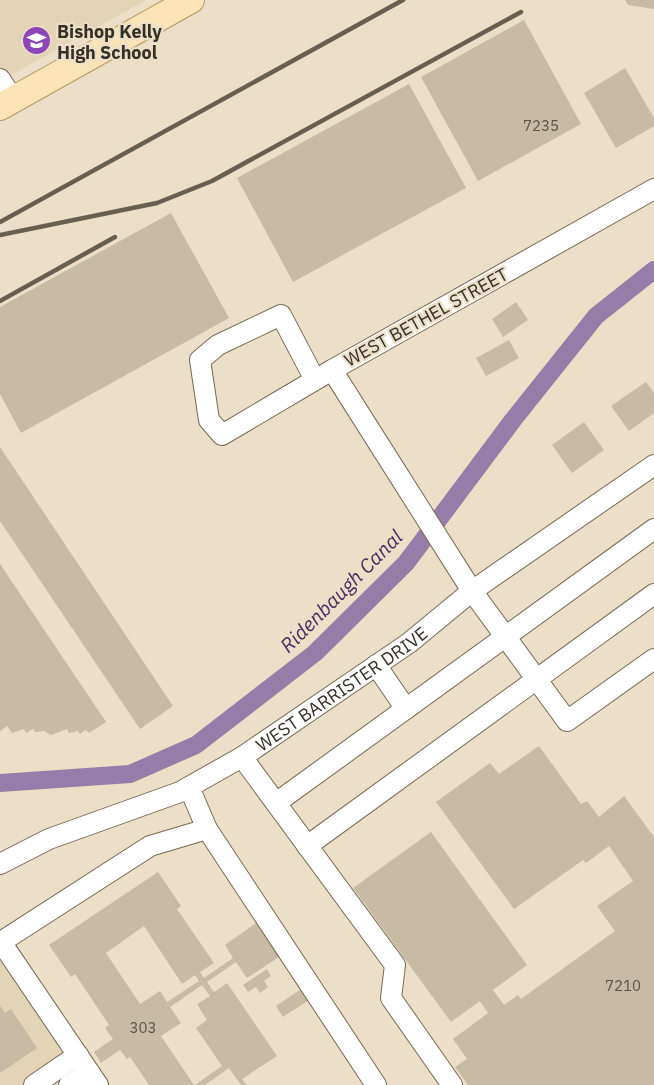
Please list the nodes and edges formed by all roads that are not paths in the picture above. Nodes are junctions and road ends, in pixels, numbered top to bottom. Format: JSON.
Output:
{"nodes":[{"id":1,"x":192,"y":0,"type":"edge"},
{"id":2,"x":0,"y":79,"type":"edge"},
{"id":3,"x":4,"y":106,"type":"edge"},
{"id":4,"x":654,"y":189,"type":"edge"},
{"id":5,"x":324,"y":375,"type":"junction"},
{"id":6,"x":654,"y":465,"type":"edge"},
{"id":7,"x":654,"y":529,"type":"edge"},
{"id":8,"x":472,"y":591,"type":"junction"},
{"id":9,"x":654,"y":594,"type":"edge"},
{"id":10,"x":506,"y":636,"type":"junction"},
{"id":11,"x":654,"y":659,"type":"edge"},
{"id":12,"x":376,"y":665,"type":"junction"},
{"id":13,"x":536,"y":680,"type":"junction"},
{"id":14,"x":406,"y":709,"type":"junction"},
{"id":15,"x":242,"y":757,"type":"junction"},
{"id":16,"x":189,"y":787,"type":"junction"},
{"id":17,"x":276,"y":803,"type":"junction"},
{"id":18,"x":207,"y":829,"type":"junction"},
{"id":19,"x":307,"y":846,"type":"junction"},
{"id":20,"x":0,"y":864,"type":"edge"},
{"id":21,"x":88,"y":1071,"type":"edge"},
{"id":22,"x":33,"y":1085,"type":"edge"},
{"id":23,"x":69,"y":1085,"type":"edge"},
{"id":24,"x":376,"y":1085,"type":"edge"},
{"id":25,"x":452,"y":1085,"type":"edge"}],
"edges":[{"from":1,"to":3,"type":"main road"},
{"from":2,"to":3,"type":"street"},
{"from":4,"to":5,"type":"street","name":"WEST BETHEL STREET"},
{"from":5,"to":5,"type":"street"},
{"from":5,"to":8,"type":"street","name":"WEST BETHEL STREET"},
{"from":6,"to":8,"type":"street","name":"WEST BARRISTER DRIVE"},
{"from":7,"to":10,"type":"street"},
{"from":8,"to":10,"type":"street","name":"WEST BETHEL STREET"},
{"from":8,"to":12,"type":"street","name":"WEST BARRISTER DRIVE"},
{"from":9,"to":13,"type":"street"},
{"from":10,"to":13,"type":"street","name":"WEST BETHEL STREET"},
{"from":10,"to":14,"type":"street"},
{"from":11,"to":13,"type":"street","name":"WEST BETHEL STREET"},
{"from":12,"to":14,"type":"street"},
{"from":12,"to":15,"type":"street","name":"WEST BARRISTER DRIVE"},
{"from":13,"to":19,"type":"street"},
{"from":14,"to":17,"type":"street"},
{"from":15,"to":16,"type":"street","name":"WEST BARRISTER DRIVE"},
{"from":15,"to":17,"type":"street"},
{"from":16,"to":18,"type":"street"},
{"from":16,"to":20,"type":"street","name":"WEST BARRISTER DRIVE"},
{"from":17,"to":19,"type":"street"},
{"from":18,"to":21,"type":"street"},
{"from":18,"to":24,"type":"street"},
{"from":19,"to":25,"type":"street"},
{"from":21,"to":22,"type":"street"},
{"from":21,"to":23,"type":"street"}]}
